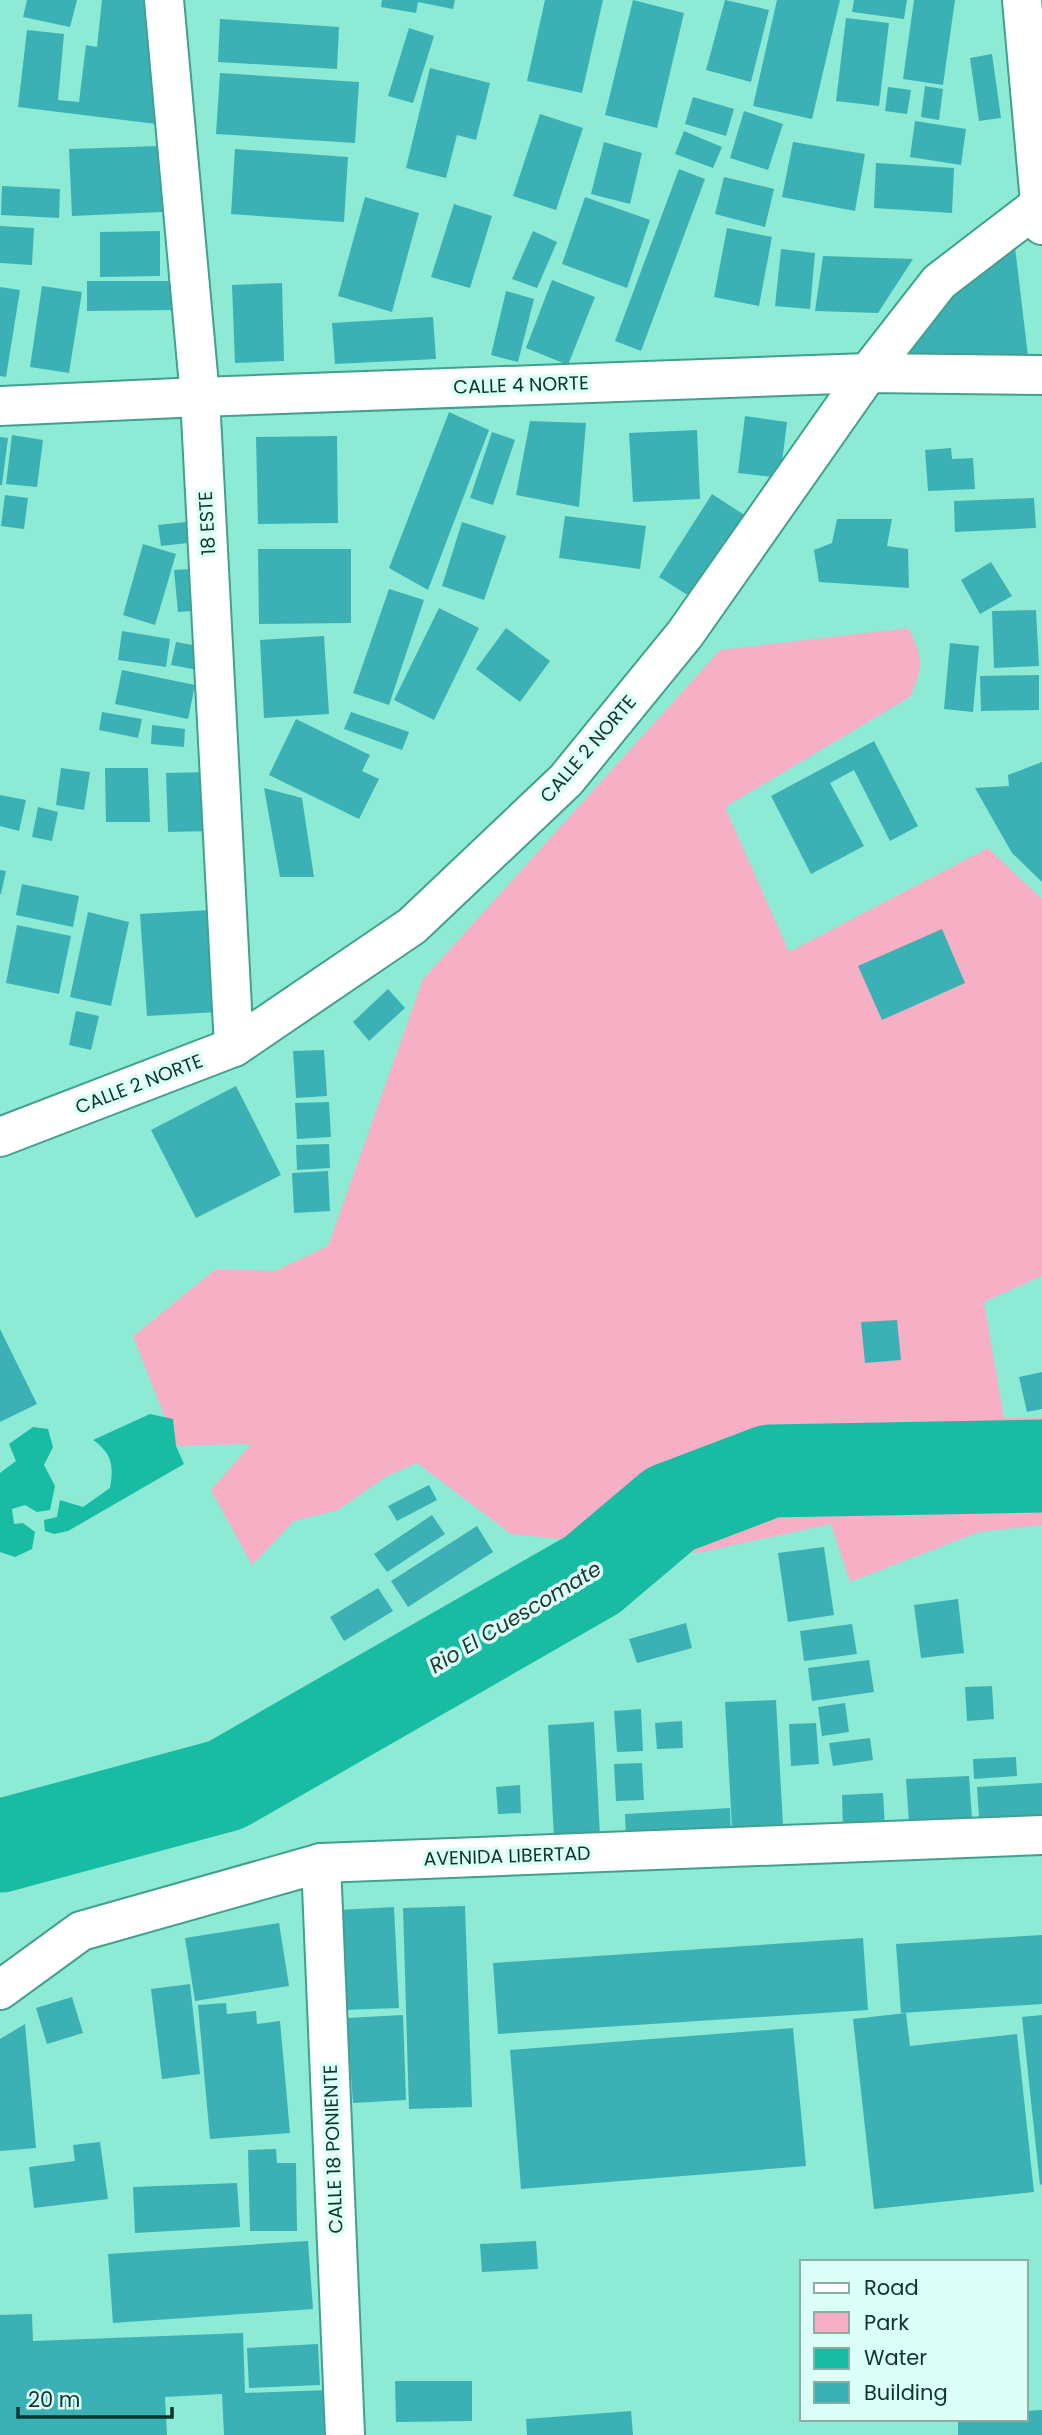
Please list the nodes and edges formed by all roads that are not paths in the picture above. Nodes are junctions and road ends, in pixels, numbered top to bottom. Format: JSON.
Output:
{"nodes":[{"id":1,"x":164,"y":0,"type":"edge"},
{"id":2,"x":1022,"y":0,"type":"edge"},
{"id":3,"x":1041,"y":210,"type":"edge"},
{"id":4,"x":868,"y":373,"type":"junction"},
{"id":5,"x":1042,"y":375,"type":"edge"},
{"id":6,"x":200,"y":397,"type":"junction"},
{"id":7,"x":0,"y":406,"type":"edge"},
{"id":8,"x":234,"y":1047,"type":"junction"},
{"id":9,"x":0,"y":1137,"type":"edge"},
{"id":10,"x":1042,"y":1835,"type":"edge"},
{"id":11,"x":321,"y":1863,"type":"junction"},
{"id":12,"x":0,"y":1990,"type":"edge"},
{"id":13,"x":345,"y":2435,"type":"edge"}],
"edges":[{"from":1,"to":6,"type":"street","name":"18 ESTE"},
{"from":2,"to":3,"type":"street"},
{"from":3,"to":4,"type":"street","name":"CALLE 2 NORTE"},
{"from":4,"to":5,"type":"street","name":"CALLE 4 NORTE"},
{"from":4,"to":6,"type":"street","name":"CALLE 4 NORTE"},
{"from":4,"to":8,"type":"street","name":"CALLE 2 NORTE"},
{"from":6,"to":7,"type":"street","name":"CALLE 4 NORTE"},
{"from":6,"to":8,"type":"street","name":"18 ESTE"},
{"from":8,"to":9,"type":"street","name":"CALLE 2 NORTE"},
{"from":10,"to":11,"type":"street","name":"AVENIDA LIBERTAD"},
{"from":11,"to":12,"type":"street","name":"AVENIDA LIBERTAD"},
{"from":11,"to":13,"type":"street","name":"CALLE 18 PONIENTE"}]}
